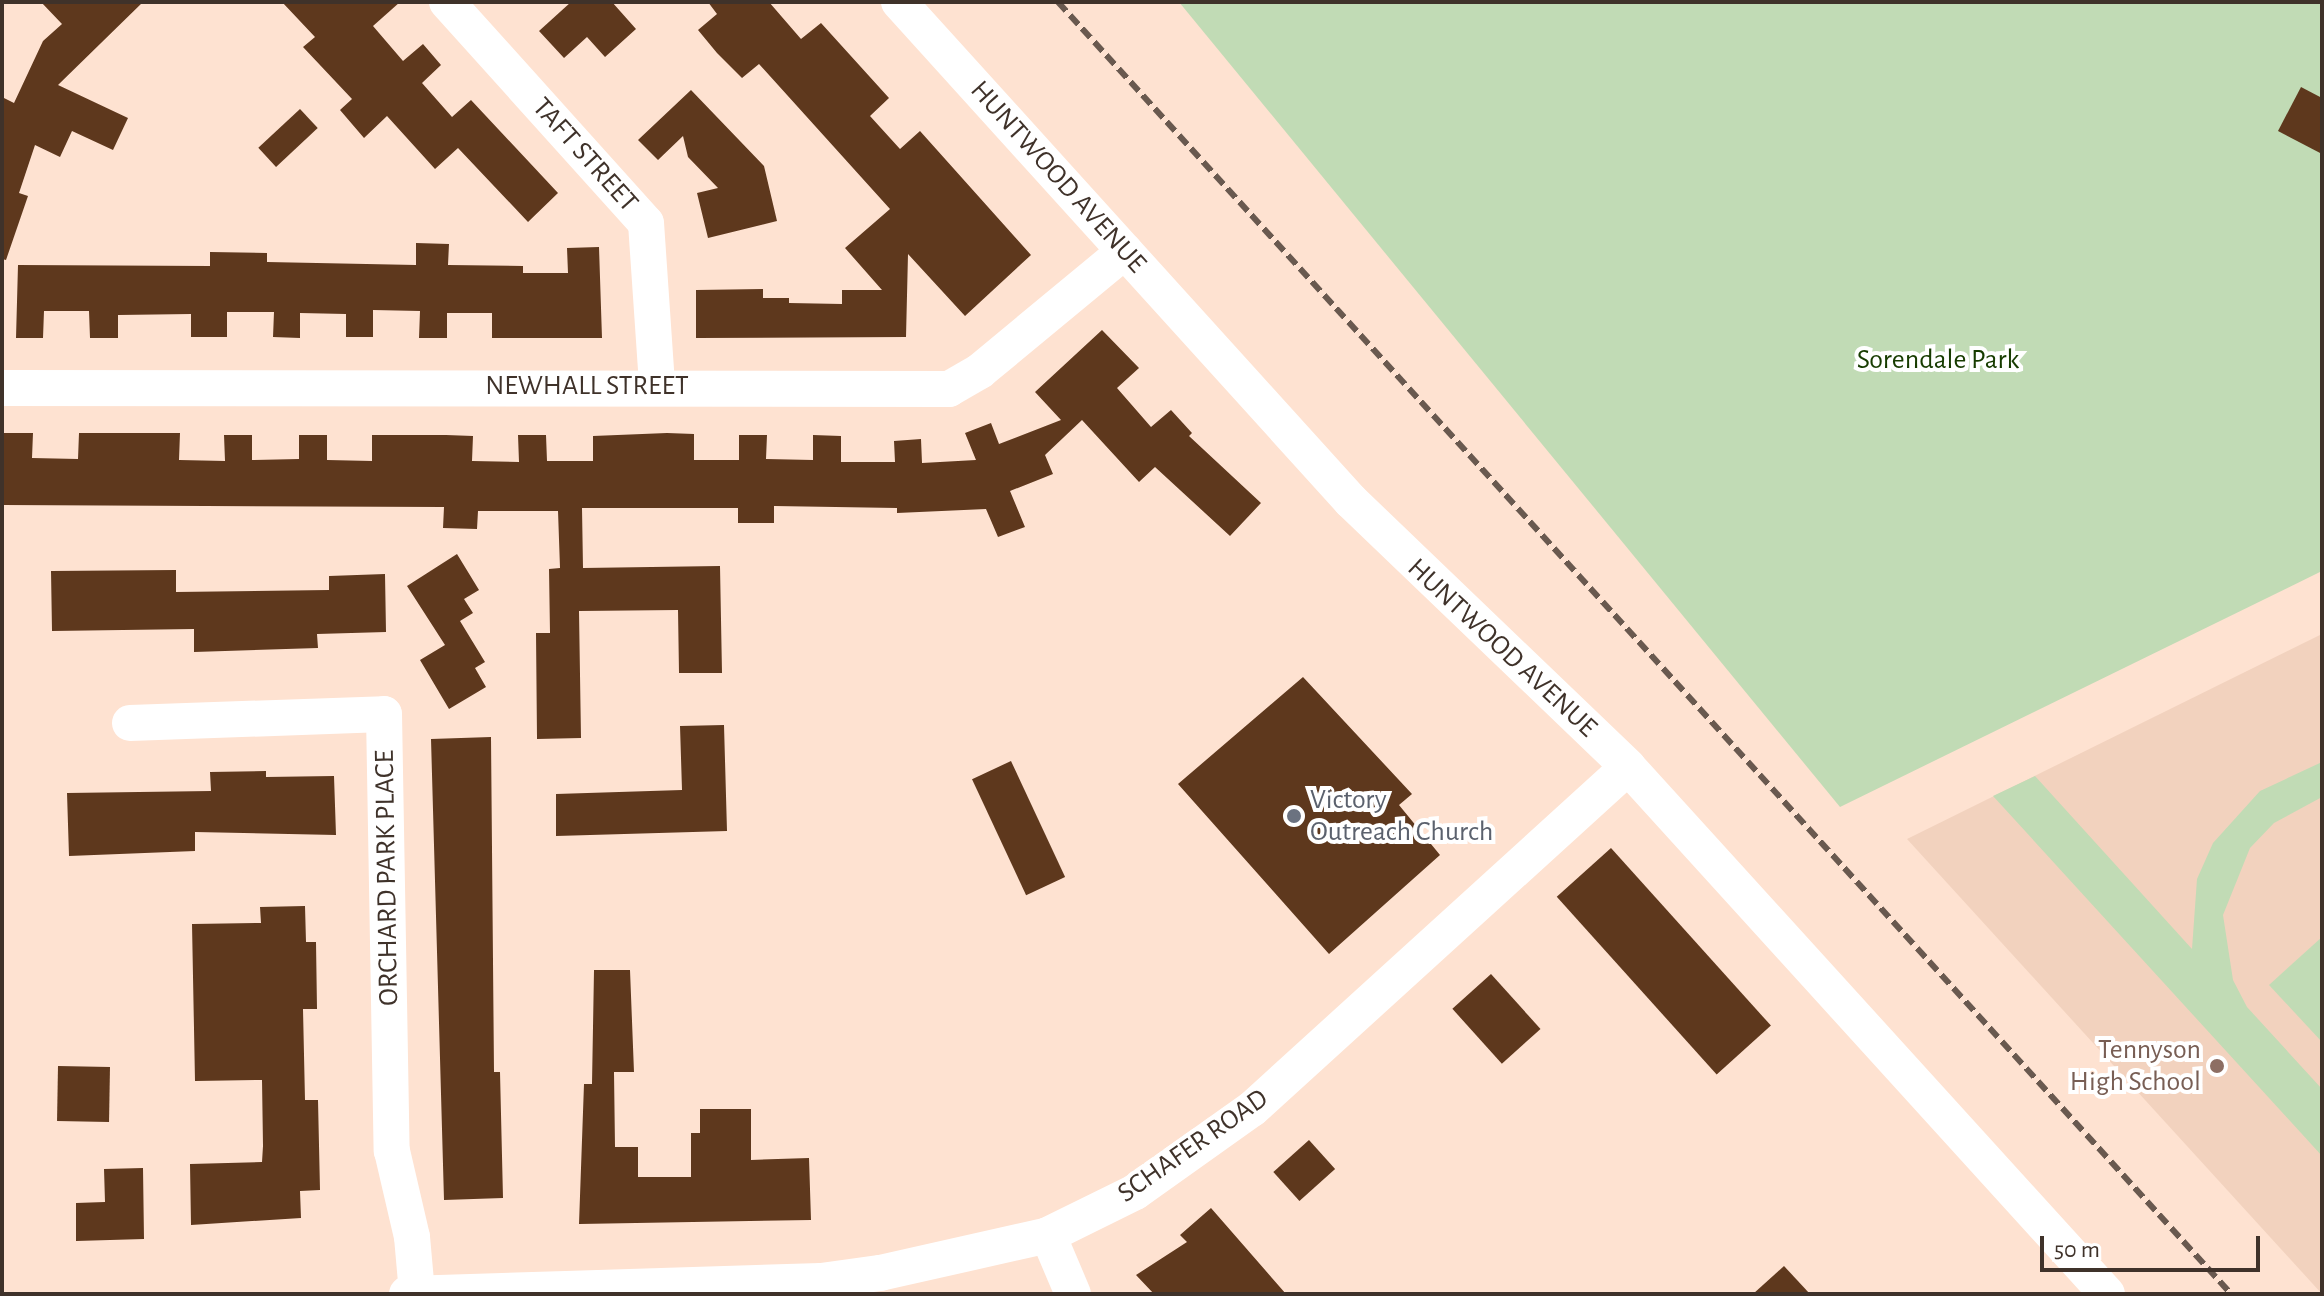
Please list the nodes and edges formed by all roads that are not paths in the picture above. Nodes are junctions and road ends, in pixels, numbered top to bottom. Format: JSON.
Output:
{"nodes":[{"id":1,"x":447,"y":2,"type":"edge"},
{"id":2,"x":899,"y":2,"type":"edge"},
{"id":3,"x":1125,"y":251,"type":"junction"},
{"id":4,"x":657,"y":386,"type":"junction"},
{"id":5,"x":2,"y":388,"type":"edge"},
{"id":6,"x":130,"y":723,"type":"dead end"},
{"id":7,"x":1628,"y":767,"type":"junction"},
{"id":8,"x":1048,"y":1235,"type":"junction"},
{"id":9,"x":417,"y":1293,"type":"edge"},
{"id":10,"x":407,"y":1294,"type":"edge"},
{"id":11,"x":1073,"y":1294,"type":"edge"},
{"id":12,"x":2107,"y":1294,"type":"edge"}],
"edges":[{"from":1,"to":4,"type":"street","name":"TAFT STREET"},
{"from":2,"to":3,"type":"street","name":"HUNTWOOD AVENUE"},
{"from":3,"to":4,"type":"street","name":"NEWHALL STREET"},
{"from":3,"to":7,"type":"street","name":"HUNTWOOD AVENUE"},
{"from":4,"to":5,"type":"street","name":"NEWHALL STREET"},
{"from":6,"to":9,"type":"street","name":"ORCHARD PARK PLACE"},
{"from":7,"to":8,"type":"street","name":"SCHAFER ROAD"},
{"from":7,"to":12,"type":"street","name":"HUNTWOOD AVENUE"},
{"from":8,"to":9,"type":"street","name":"SCHAFER ROAD"},
{"from":8,"to":11,"type":"street"},
{"from":9,"to":10,"type":"street","name":"SCHAFER ROAD"}]}
